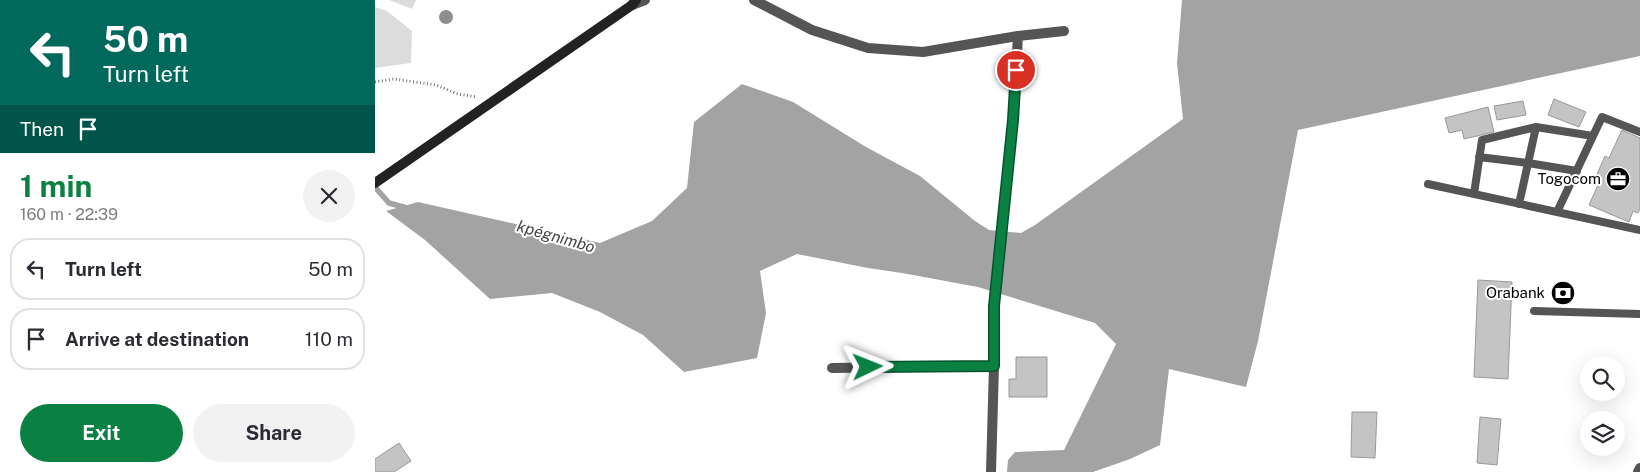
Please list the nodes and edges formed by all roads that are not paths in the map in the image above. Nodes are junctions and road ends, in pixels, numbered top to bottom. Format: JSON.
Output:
{"nodes":[{"id":1,"x":645,"y":0,"type":"edge"},
{"id":2,"x":754,"y":0,"type":"edge"},
{"id":3,"x":634,"y":3,"type":"edge"},
{"id":4,"x":1064,"y":31,"type":"dead end"},
{"id":5,"x":1018,"y":36,"type":"junction"},
{"id":6,"x":1536,"y":127,"type":"junction"},
{"id":7,"x":1640,"y":132,"type":"edge"},
{"id":8,"x":1593,"y":136,"type":"junction"},
{"id":9,"x":1479,"y":157,"type":"junction"},
{"id":10,"x":1528,"y":163,"type":"junction"},
{"id":11,"x":1577,"y":171,"type":"junction"},
{"id":12,"x":375,"y":184,"type":"edge"},
{"id":13,"x":1428,"y":184,"type":"dead end"},
{"id":14,"x":1474,"y":194,"type":"junction"},
{"id":15,"x":1519,"y":204,"type":"junction"},
{"id":16,"x":1557,"y":212,"type":"junction"},
{"id":17,"x":1640,"y":230,"type":"edge"},
{"id":18,"x":1534,"y":310,"type":"dead end"},
{"id":19,"x":1640,"y":314,"type":"edge"},
{"id":20,"x":994,"y":366,"type":"junction"},
{"id":21,"x":831,"y":368,"type":"dead end"},
{"id":22,"x":1640,"y":468,"type":"edge"},
{"id":23,"x":991,"y":472,"type":"edge"},
{"id":24,"x":1638,"y":472,"type":"edge"}],
"edges":[{"from":1,"to":3,"type":"street"},
{"from":2,"to":5,"type":"street"},
{"from":3,"to":12,"type":"main road"},
{"from":4,"to":5,"type":"street"},
{"from":5,"to":20,"type":"street"},
{"from":6,"to":8,"type":"lane"},
{"from":6,"to":9,"type":"lane"},
{"from":6,"to":10,"type":"lane"},
{"from":7,"to":8,"type":"lane"},
{"from":8,"to":11,"type":"lane"},
{"from":9,"to":10,"type":"lane"},
{"from":9,"to":14,"type":"lane"},
{"from":10,"to":11,"type":"lane"},
{"from":10,"to":15,"type":"lane"},
{"from":11,"to":16,"type":"lane"},
{"from":13,"to":14,"type":"lane"},
{"from":14,"to":15,"type":"lane"},
{"from":15,"to":16,"type":"lane"},
{"from":16,"to":17,"type":"lane"},
{"from":18,"to":19,"type":"lane"},
{"from":20,"to":21,"type":"street"},
{"from":20,"to":23,"type":"street"},
{"from":22,"to":24,"type":"street"}]}
